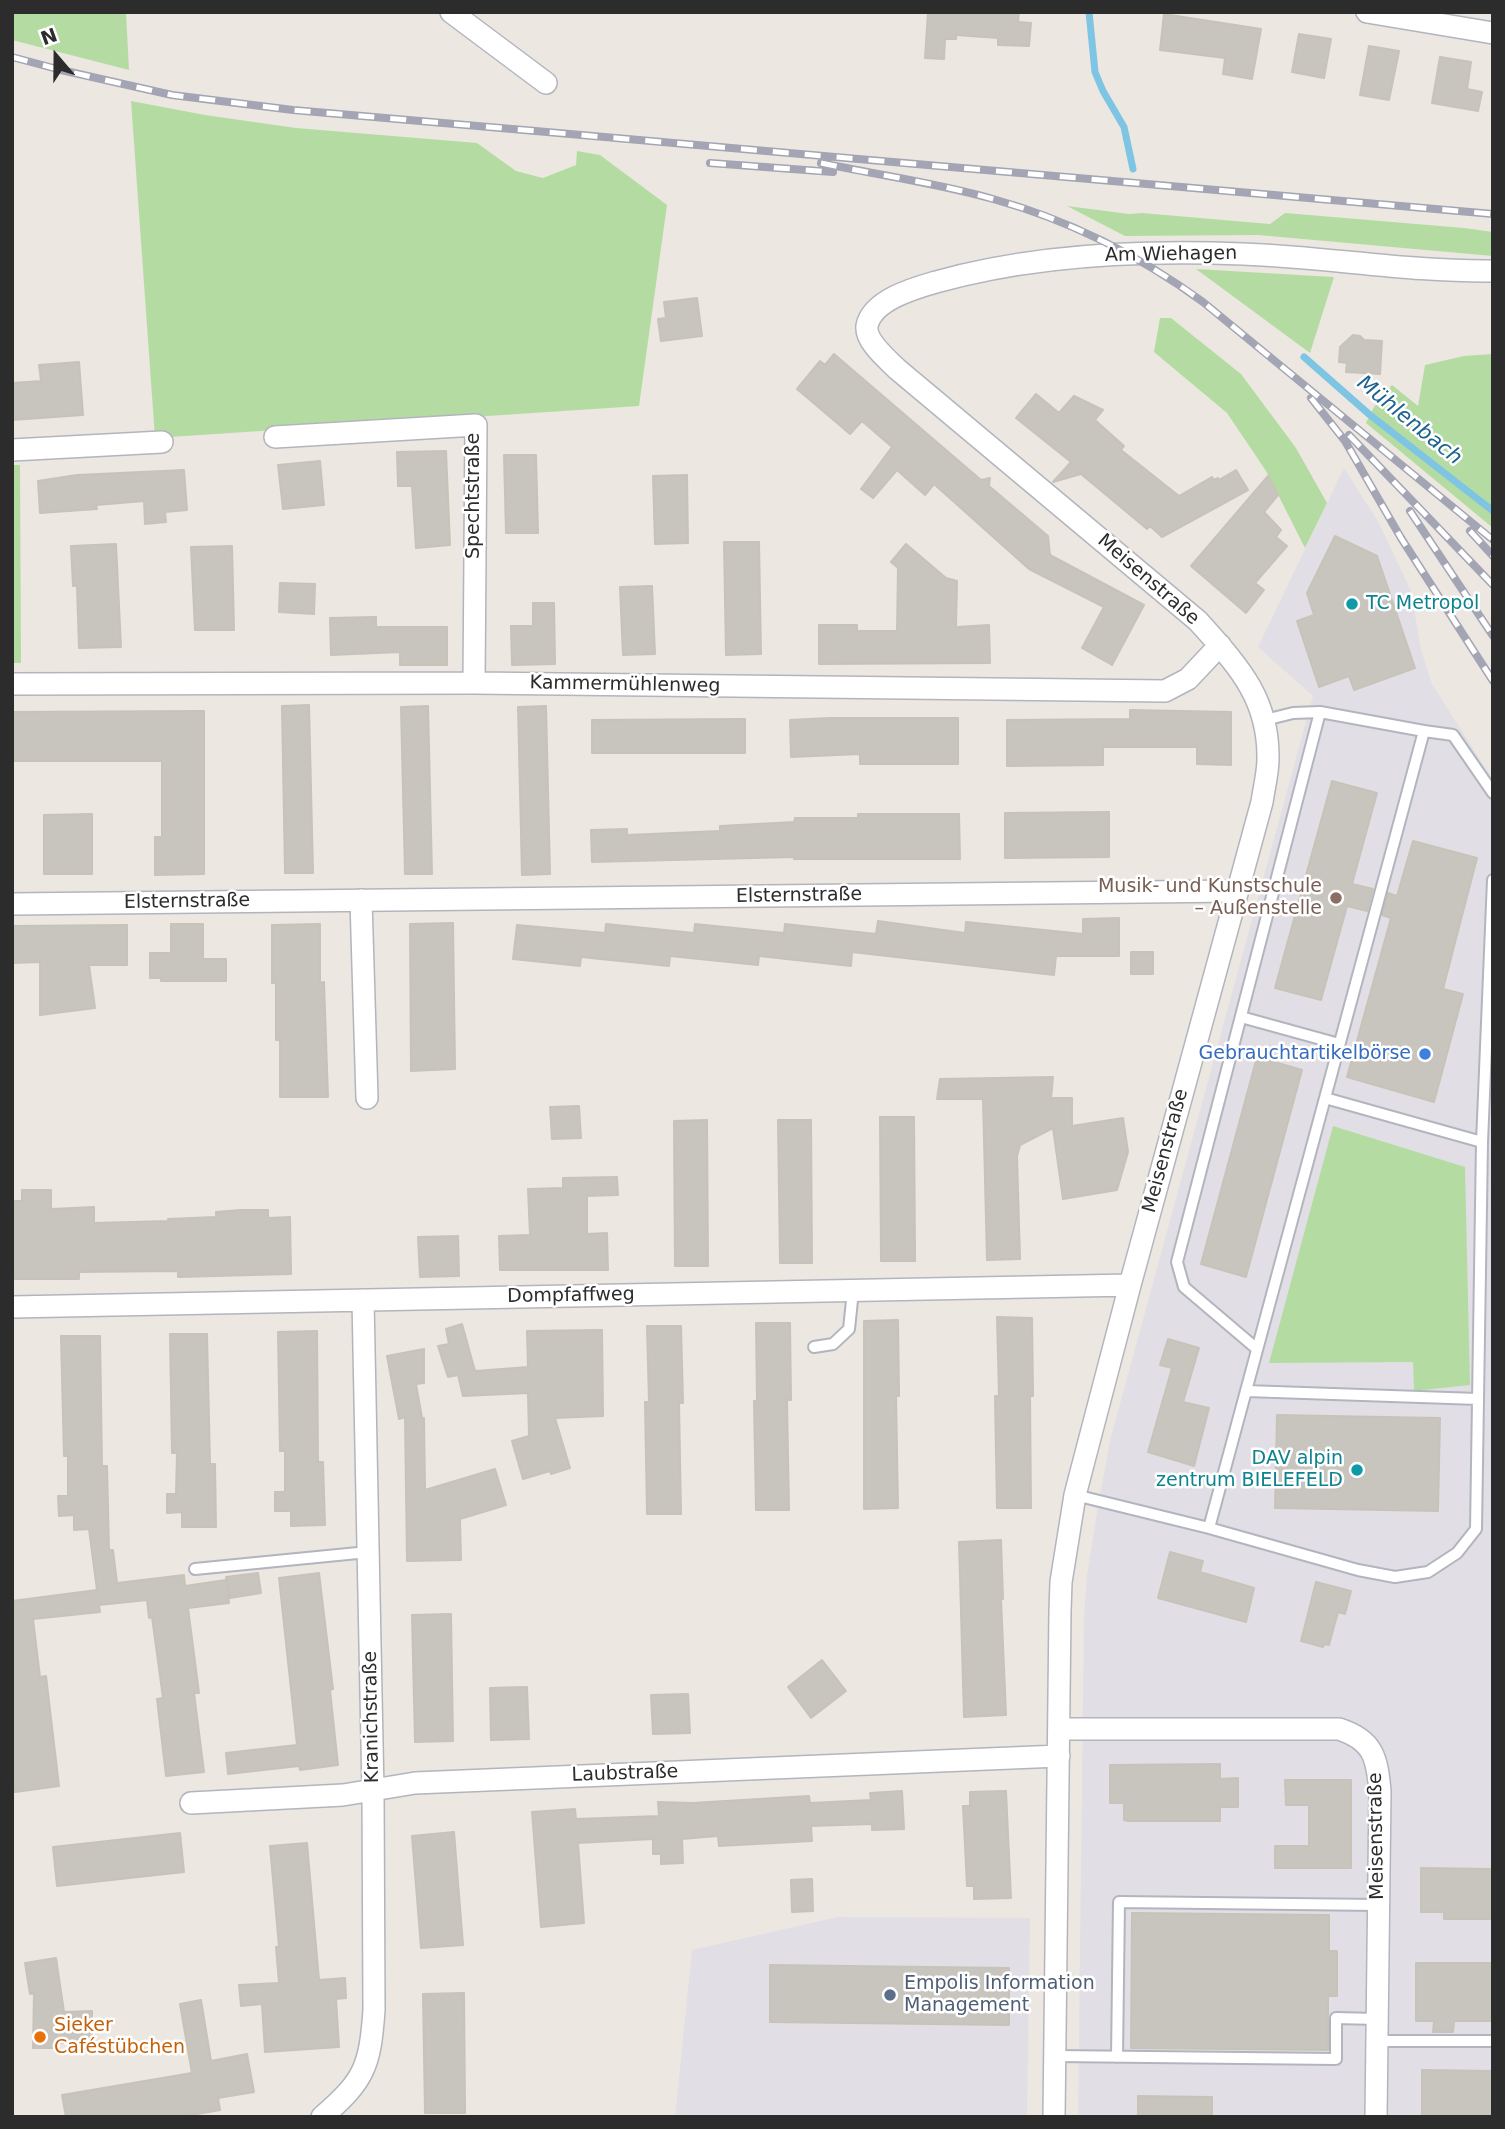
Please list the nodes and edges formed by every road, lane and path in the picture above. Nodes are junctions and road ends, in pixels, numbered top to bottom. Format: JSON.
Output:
{"nodes":[{"id":1,"x":451,"y":12,"type":"edge"},
{"id":2,"x":1367,"y":12,"type":"edge"},
{"id":3,"x":1493,"y":33,"type":"edge"},
{"id":4,"x":546,"y":83,"type":"dead end"},
{"id":5,"x":1493,"y":271,"type":"edge"},
{"id":6,"x":867,"y":326,"type":"joint"},
{"id":7,"x":275,"y":438,"type":"dead end"},
{"id":8,"x":162,"y":442,"type":"dead end"},
{"id":9,"x":12,"y":450,"type":"edge"},
{"id":10,"x":1220,"y":645,"type":"junction"},
{"id":11,"x":474,"y":683,"type":"junction"},
{"id":12,"x":12,"y":684,"type":"edge"},
{"id":13,"x":1320,"y":712,"type":"junction"},
{"id":14,"x":1265,"y":720,"type":"junction"},
{"id":15,"x":1424,"y":730,"type":"junction"},
{"id":16,"x":1493,"y":793,"type":"edge"},
{"id":17,"x":1493,"y":880,"type":"edge"},
{"id":18,"x":1237,"y":891,"type":"junction"},
{"id":19,"x":361,"y":900,"type":"junction"},
{"id":20,"x":12,"y":904,"type":"edge"},
{"id":21,"x":1241,"y":1017,"type":"junction"},
{"id":22,"x":1339,"y":1044,"type":"junction"},
{"id":23,"x":367,"y":1098,"type":"dead end"},
{"id":24,"x":1325,"y":1098,"type":"junction"},
{"id":25,"x":1482,"y":1142,"type":"junction"},
{"id":26,"x":1129,"y":1285,"type":"junction"},
{"id":27,"x":853,"y":1291,"type":"junction"},
{"id":28,"x":363,"y":1300,"type":"junction"},
{"id":29,"x":12,"y":1307,"type":"edge"},
{"id":30,"x":814,"y":1347,"type":"dead end"},
{"id":31,"x":1257,"y":1349,"type":"junction"},
{"id":32,"x":1245,"y":1391,"type":"junction"},
{"id":33,"x":1478,"y":1399,"type":"junction"},
{"id":34,"x":1075,"y":1495,"type":"junction"},
{"id":35,"x":1209,"y":1528,"type":"junction"},
{"id":36,"x":368,"y":1552,"type":"junction"},
{"id":37,"x":195,"y":1569,"type":"dead end"},
{"id":38,"x":1059,"y":1729,"type":"junction"},
{"id":39,"x":1059,"y":1756,"type":"junction"},
{"id":40,"x":373,"y":1792,"type":"junction"},
{"id":41,"x":191,"y":1803,"type":"dead end"},
{"id":42,"x":1378,"y":1905,"type":"junction"},
{"id":43,"x":1377,"y":2019,"type":"junction"},
{"id":44,"x":1377,"y":2041,"type":"junction"},
{"id":45,"x":1493,"y":2041,"type":"edge"},
{"id":46,"x":1055,"y":2056,"type":"junction"},
{"id":47,"x":1117,"y":2057,"type":"junction"},
{"id":48,"x":322,"y":2117,"type":"edge"},
{"id":49,"x":1054,"y":2117,"type":"edge"},
{"id":50,"x":1376,"y":2117,"type":"edge"}],
"edges":[{"from":1,"to":4,"type":"street"},
{"from":2,"to":3,"type":"street"},
{"from":5,"to":6,"type":"street","name":"Am Wiehagen"},
{"from":6,"to":10,"type":"street","name":"Meisenstraße"},
{"from":7,"to":11,"type":"street","name":"Spechtstraße"},
{"from":8,"to":9,"type":"street"},
{"from":10,"to":11,"type":"street","name":"Kammermühlenweg"},
{"from":10,"to":14,"type":"street","name":"Meisenstraße"},
{"from":11,"to":12,"type":"street","name":"Kammermühlenweg"},
{"from":13,"to":14,"type":"lane"},
{"from":13,"to":15,"type":"lane"},
{"from":13,"to":21,"type":"lane"},
{"from":14,"to":18,"type":"street","name":"Meisenstraße"},
{"from":15,"to":16,"type":"lane"},
{"from":15,"to":22,"type":"lane"},
{"from":17,"to":25,"type":"lane"},
{"from":18,"to":19,"type":"street","name":"Elsternstraße"},
{"from":18,"to":26,"type":"street","name":"Meisenstraße"},
{"from":19,"to":20,"type":"street","name":"Elsternstraße"},
{"from":19,"to":23,"type":"street"},
{"from":21,"to":22,"type":"lane"},
{"from":21,"to":31,"type":"lane"},
{"from":22,"to":24,"type":"lane"},
{"from":24,"to":25,"type":"lane"},
{"from":24,"to":31,"type":"lane"},
{"from":25,"to":33,"type":"lane"},
{"from":26,"to":27,"type":"street","name":"Dompfaffweg"},
{"from":26,"to":34,"type":"street","name":"Meisenstraße"},
{"from":27,"to":28,"type":"street","name":"Dompfaffweg"},
{"from":27,"to":30,"type":"lane"},
{"from":28,"to":29,"type":"street","name":"Dompfaffweg"},
{"from":28,"to":36,"type":"street","name":"Kranichstraße"},
{"from":31,"to":32,"type":"lane"},
{"from":32,"to":33,"type":"lane"},
{"from":32,"to":35,"type":"lane"},
{"from":33,"to":35,"type":"lane"},
{"from":34,"to":35,"type":"lane"},
{"from":34,"to":38,"type":"street","name":"Meisenstraße"},
{"from":36,"to":37,"type":"lane"},
{"from":36,"to":40,"type":"street","name":"Kranichstraße"},
{"from":38,"to":39,"type":"street","name":"Meisenstraße"},
{"from":38,"to":42,"type":"street","name":"Meisenstraße"},
{"from":39,"to":40,"type":"street","name":"Laubstraße"},
{"from":39,"to":46,"type":"street","name":"Meisenstraße"},
{"from":40,"to":41,"type":"street","name":"Laubstraße"},
{"from":40,"to":48,"type":"street","name":"Kranichstraße"},
{"from":42,"to":43,"type":"street","name":"Meisenstraße"},
{"from":42,"to":47,"type":"lane"},
{"from":43,"to":44,"type":"street","name":"Meisenstraße"},
{"from":43,"to":47,"type":"lane"},
{"from":44,"to":45,"type":"lane"},
{"from":44,"to":50,"type":"street","name":"Meisenstraße"},
{"from":46,"to":47,"type":"lane"},
{"from":46,"to":49,"type":"street","name":"Meisenstraße"}]}
